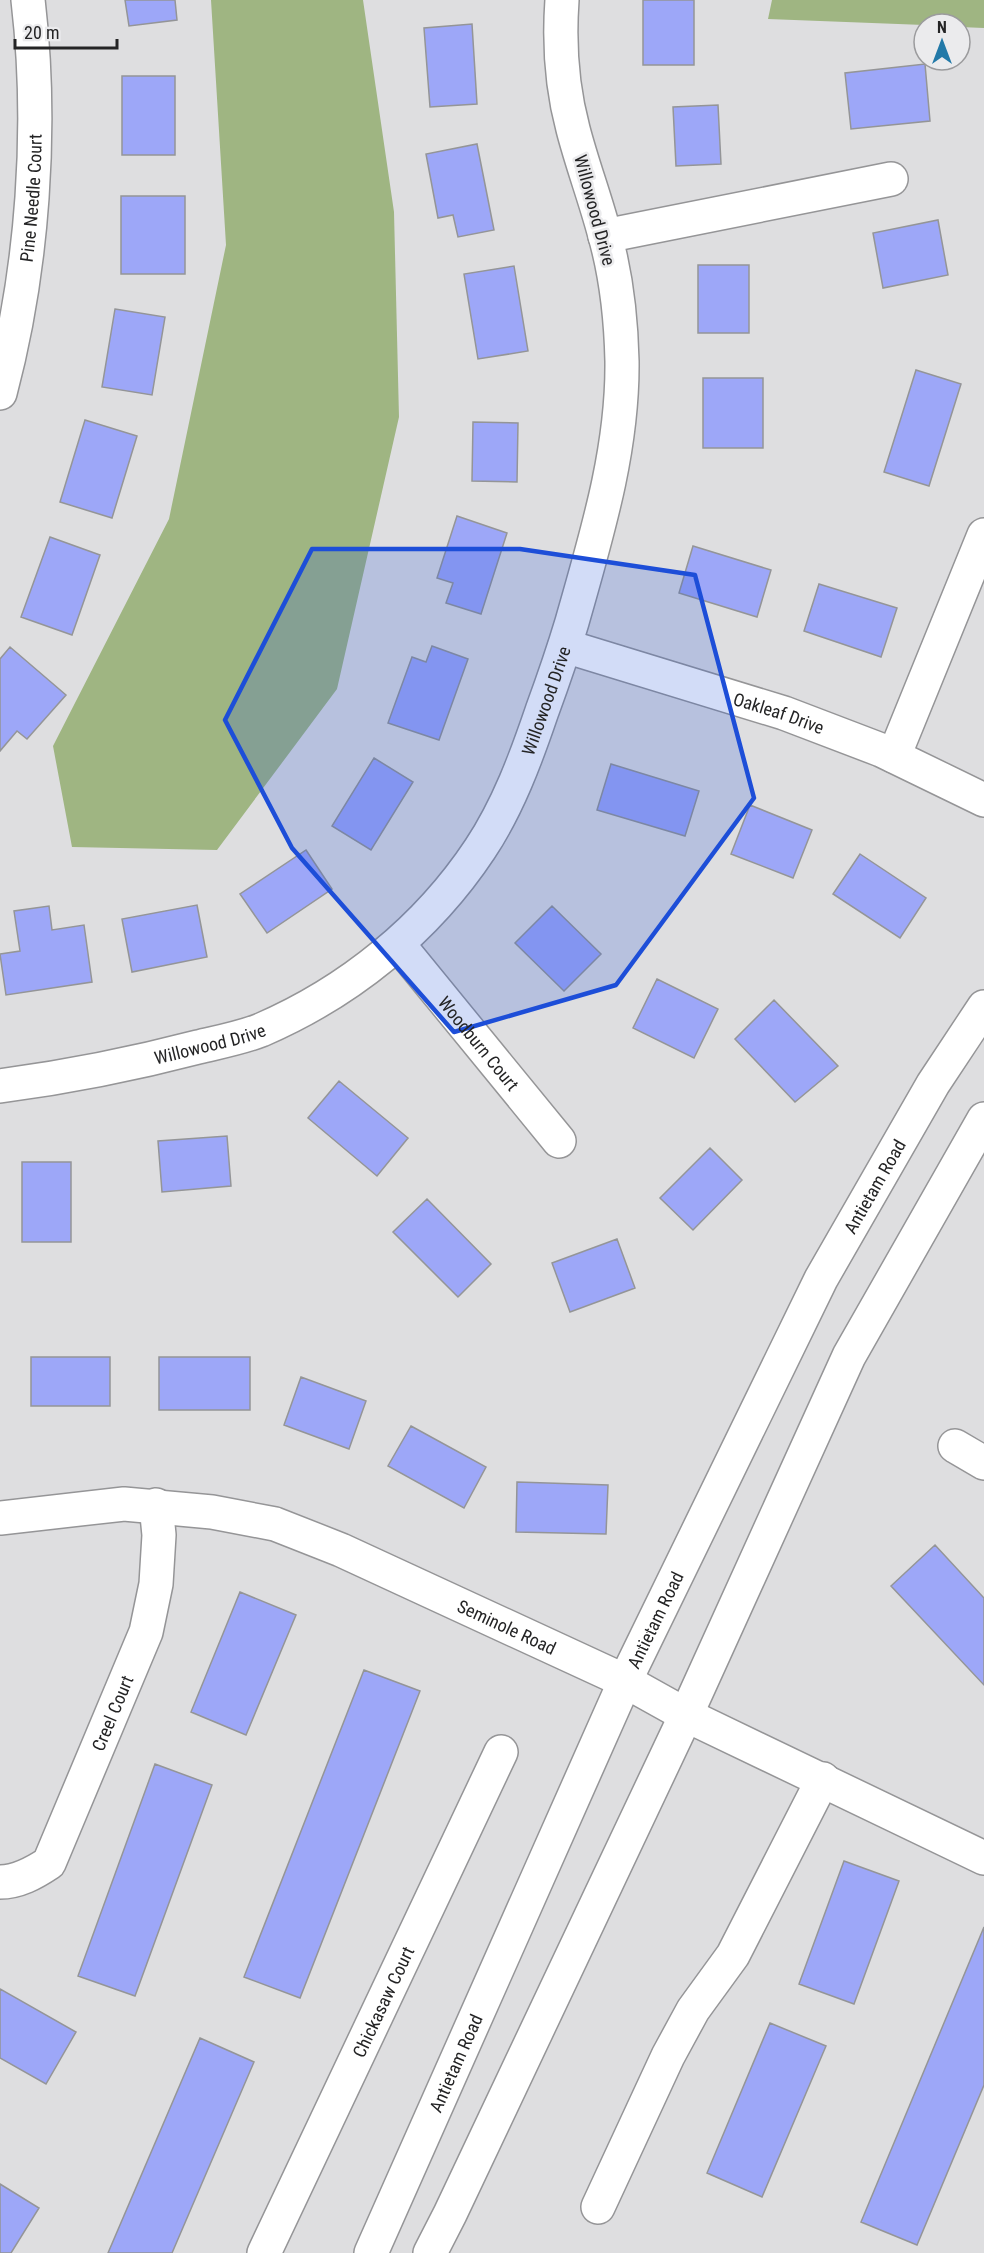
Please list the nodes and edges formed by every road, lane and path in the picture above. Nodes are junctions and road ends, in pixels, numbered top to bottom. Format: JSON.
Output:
{"nodes":[{"id":1,"x":28,"y":0,"type":"edge"},
{"id":2,"x":561,"y":0,"type":"edge"},
{"id":3,"x":891,"y":179,"type":"dead end"},
{"id":4,"x":605,"y":236,"type":"junction"},
{"id":5,"x":13,"y":256,"type":"edge"},
{"id":6,"x":0,"y":393,"type":"edge"},
{"id":7,"x":984,"y":535,"type":"edge"},
{"id":8,"x":565,"y":646,"type":"junction"},
{"id":9,"x":894,"y":756,"type":"junction"},
{"id":10,"x":984,"y":800,"type":"edge"},
{"id":11,"x":398,"y":944,"type":"junction"},
{"id":12,"x":984,"y":1007,"type":"edge"},
{"id":13,"x":0,"y":1086,"type":"edge"},
{"id":14,"x":984,"y":1119,"type":"edge"},
{"id":15,"x":559,"y":1141,"type":"dead end"},
{"id":16,"x":955,"y":1446,"type":"dead end"},
{"id":17,"x":984,"y":1463,"type":"edge"},
{"id":18,"x":156,"y":1505,"type":"junction"},
{"id":19,"x":0,"y":1518,"type":"edge"},
{"id":20,"x":625,"y":1681,"type":"junction"},
{"id":21,"x":686,"y":1715,"type":"junction"},
{"id":22,"x":501,"y":1752,"type":"dead end"},
{"id":23,"x":823,"y":1779,"type":"junction"},
{"id":24,"x":984,"y":1858,"type":"edge"},
{"id":25,"x":0,"y":1882,"type":"edge"},
{"id":26,"x":598,"y":2207,"type":"dead end"},
{"id":27,"x":264,"y":2253,"type":"edge"},
{"id":28,"x":371,"y":2253,"type":"edge"},
{"id":29,"x":430,"y":2253,"type":"edge"}],
"edges":[{"from":1,"to":5,"type":"street","name":"Pine Needle Court"},
{"from":2,"to":4,"type":"street","name":"Willowood Drive"},
{"from":3,"to":4,"type":"street"},
{"from":4,"to":8,"type":"street","name":"Willowood Drive"},
{"from":5,"to":6,"type":"street","name":"Pine Needle Court"},
{"from":7,"to":9,"type":"street"},
{"from":8,"to":9,"type":"street","name":"Oakleaf Drive"},
{"from":8,"to":11,"type":"street","name":"Willowood Drive"},
{"from":9,"to":10,"type":"street","name":"Oakleaf Drive"},
{"from":11,"to":13,"type":"street","name":"Willowood Drive"},
{"from":11,"to":15,"type":"street","name":"Woodburn Court"},
{"from":12,"to":20,"type":"street","name":"Antietam Road"},
{"from":14,"to":21,"type":"street"},
{"from":16,"to":17,"type":"street"},
{"from":18,"to":19,"type":"street","name":"Seminole Road"},
{"from":18,"to":20,"type":"street","name":"Seminole Road"},
{"from":18,"to":25,"type":"street","name":"Creel Court"},
{"from":20,"to":21,"type":"street","name":"Seminole Road"},
{"from":20,"to":28,"type":"street","name":"Antietam Road"},
{"from":21,"to":23,"type":"street","name":"Seminole Road"},
{"from":21,"to":29,"type":"street"},
{"from":22,"to":27,"type":"street","name":"Chickasaw Court"},
{"from":23,"to":24,"type":"street","name":"Seminole Road"},
{"from":23,"to":26,"type":"street"}]}
